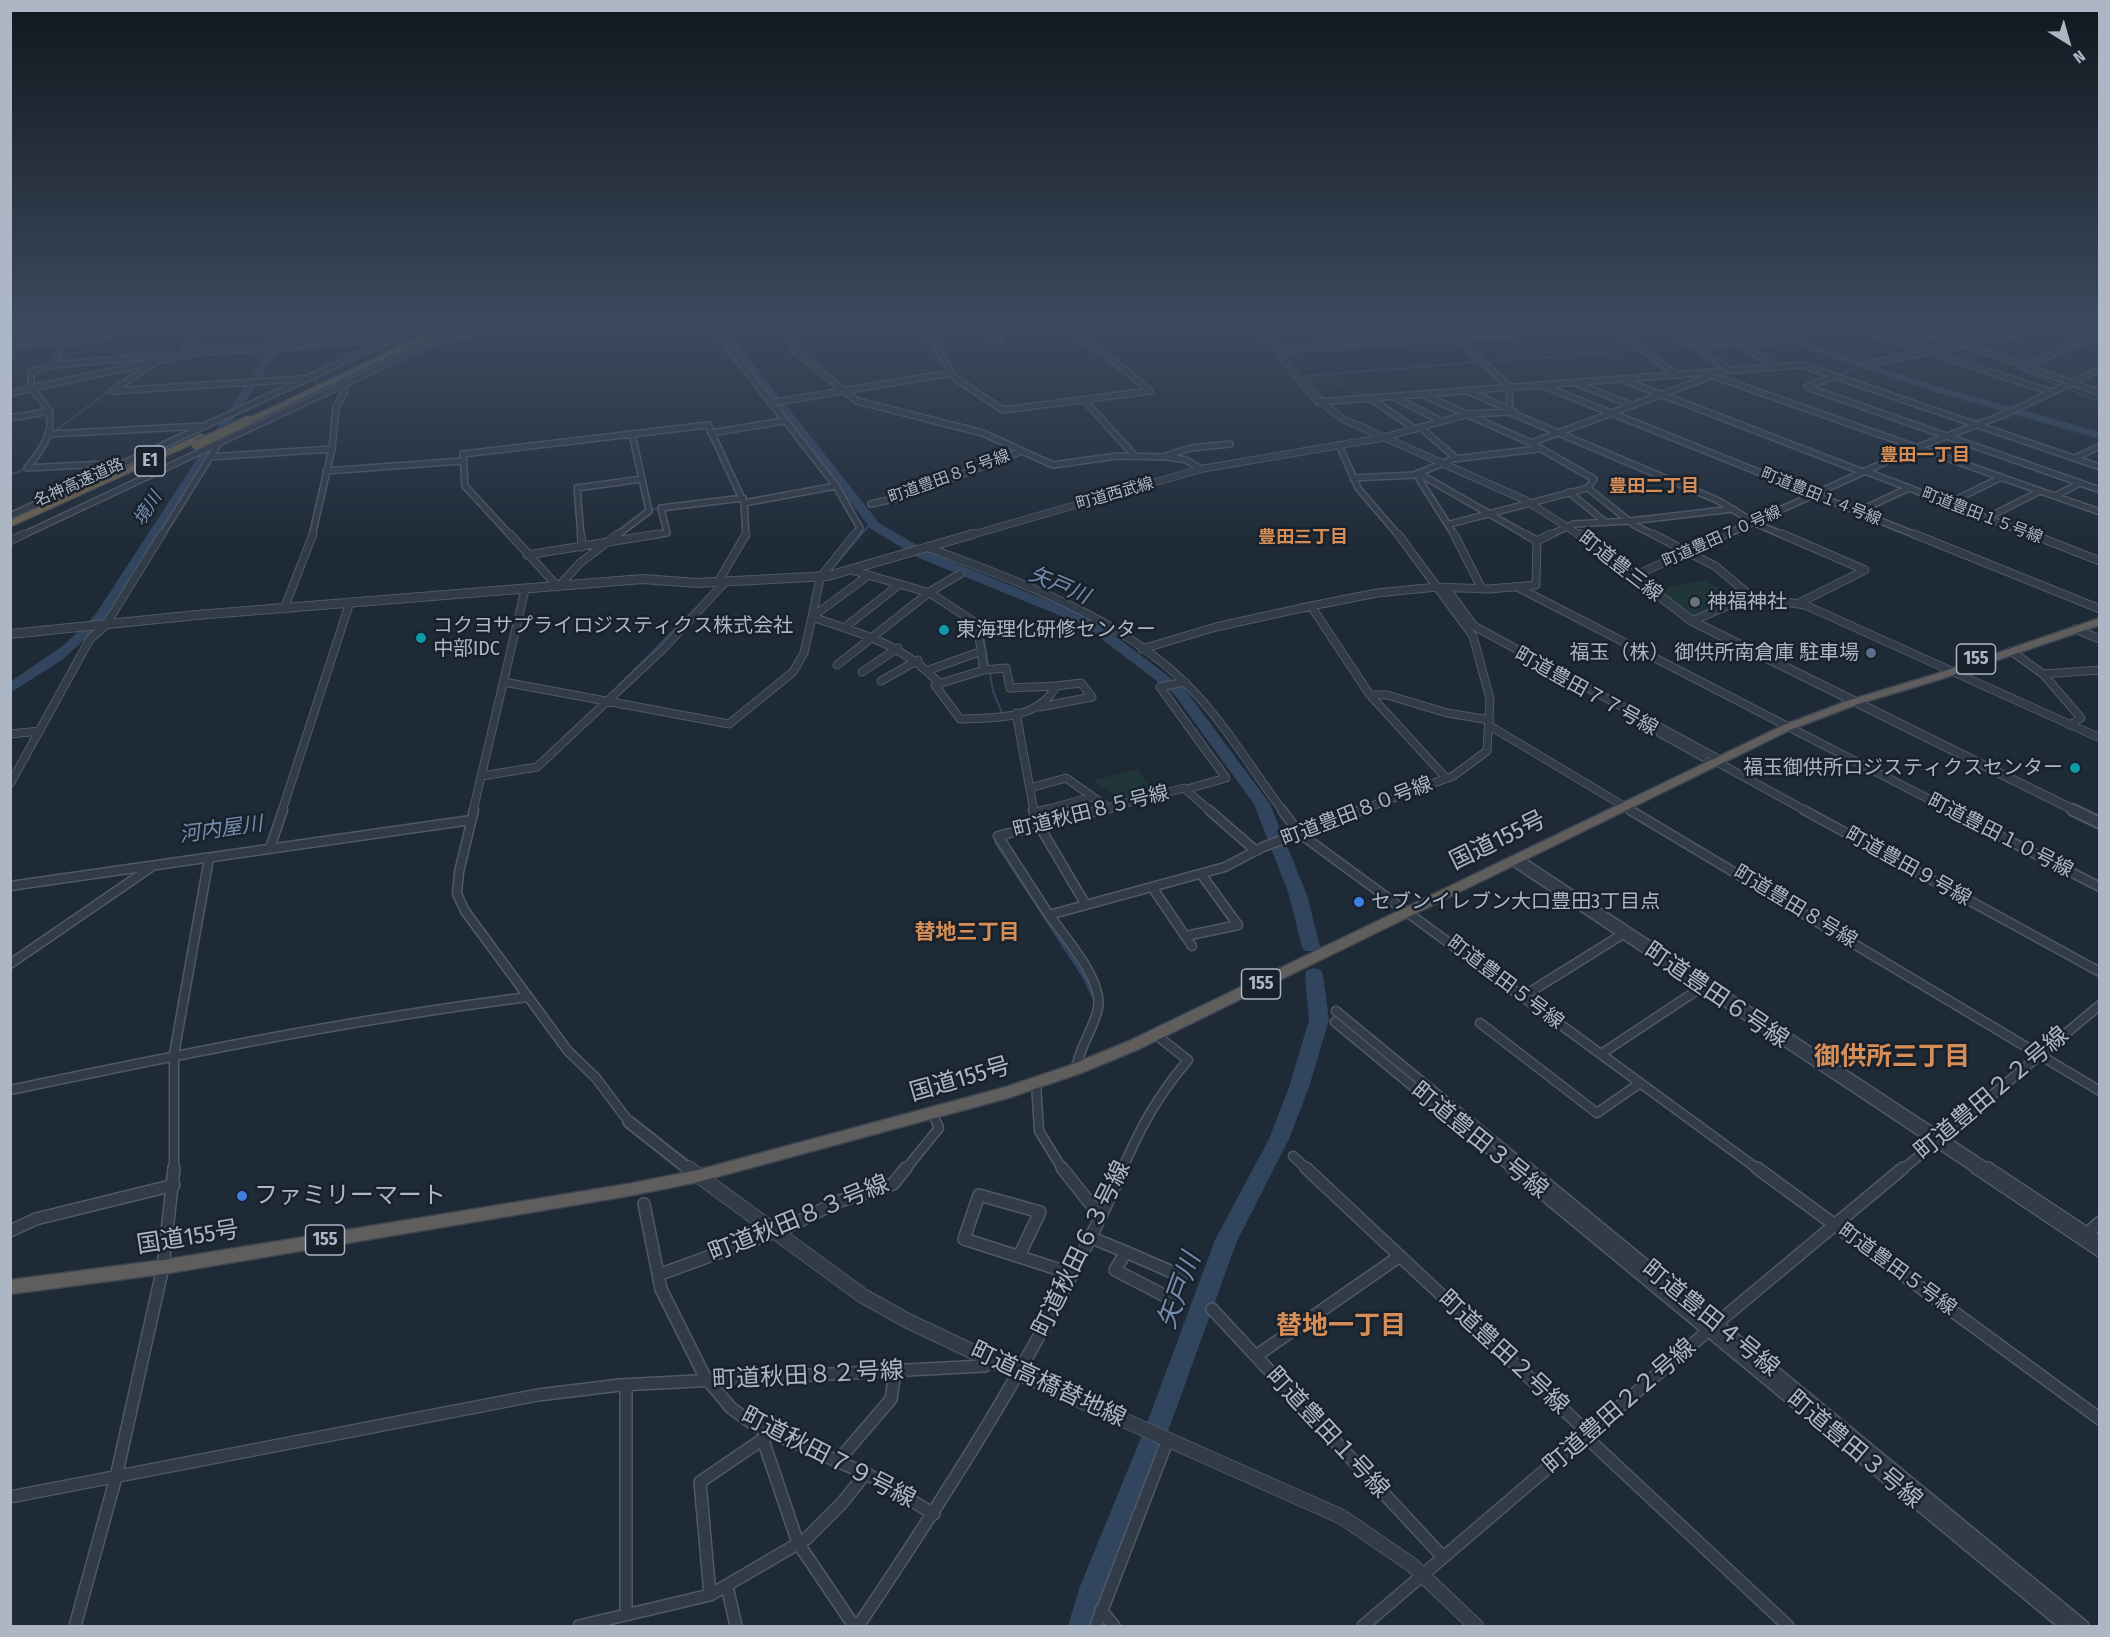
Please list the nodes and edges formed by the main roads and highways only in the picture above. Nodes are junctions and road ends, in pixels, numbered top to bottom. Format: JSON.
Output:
{"nodes":[{"id":1,"x":284,"y":400,"type":"edge"},
{"id":2,"x":286,"y":400,"type":"edge"},
{"id":3,"x":250,"y":417,"type":"junction"},
{"id":4,"x":103,"y":486,"type":"junction"},
{"id":5,"x":10,"y":524,"type":"edge"},
{"id":6,"x":10,"y":530,"type":"edge"},
{"id":7,"x":2100,"y":619,"type":"edge"},
{"id":8,"x":1949,"y":670,"type":"junction"},
{"id":9,"x":10,"y":1287,"type":"edge"}],
"edges":[{"from":1,"to":3,"type":"highway","name":"名神高速道路","number":"E1"},
{"from":2,"to":3,"type":"highway","name":"名神高速道路","number":"E1"},
{"from":3,"to":4,"type":"highway","name":"名神高速道路","number":"E1","bridge":true},
{"from":4,"to":5,"type":"highway","name":"名神高速道路","number":"E1"},
{"from":4,"to":6,"type":"highway","name":"名神高速道路","number":"E1"},
{"from":7,"to":8,"type":"highway","name":"国道155号","number":"155"},
{"from":7,"to":8,"type":"highway","name":"国道155号","number":"155"},
{"from":8,"to":9,"type":"highway","name":"国道155号","number":"155"}]}
